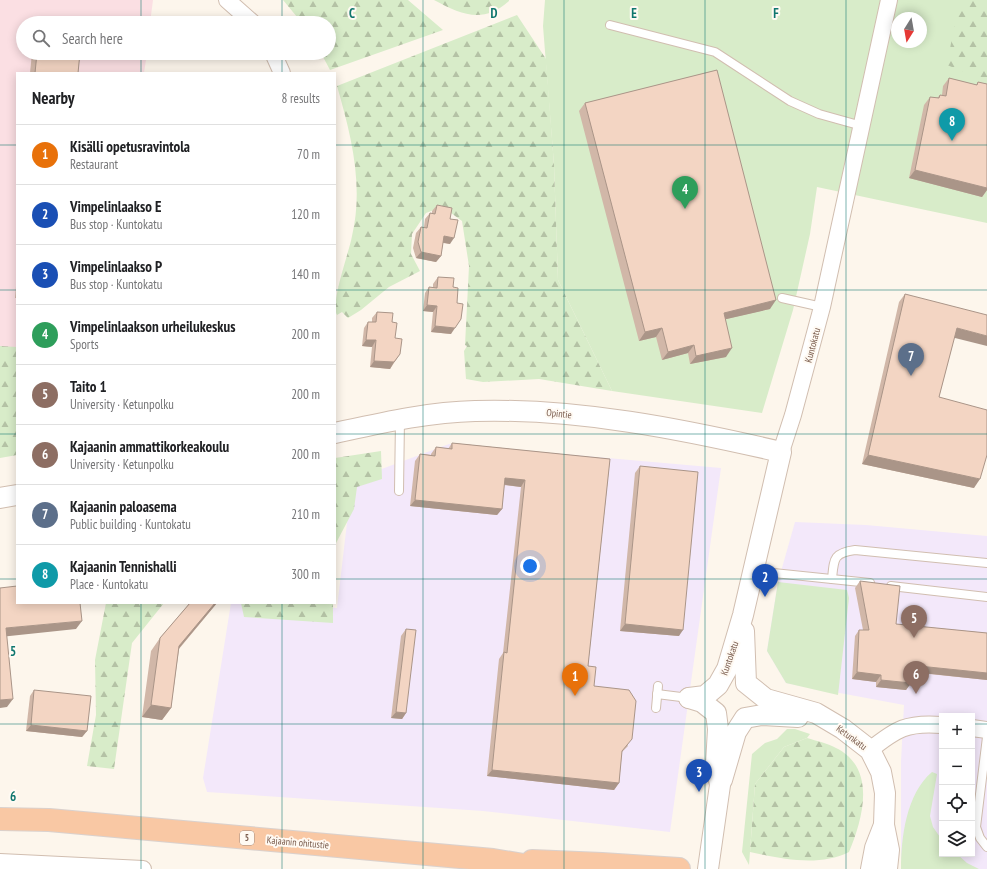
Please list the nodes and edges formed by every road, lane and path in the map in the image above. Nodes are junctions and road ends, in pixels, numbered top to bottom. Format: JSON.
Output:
{"nodes":[{"id":1,"x":227,"y":0,"type":"edge"},
{"id":2,"x":889,"y":0,"type":"edge"},
{"id":3,"x":245,"y":16,"type":"edge"},
{"id":4,"x":610,"y":25,"type":"dead end"},
{"id":5,"x":276,"y":60,"type":"edge"},
{"id":6,"x":282,"y":72,"type":"edge"},
{"id":7,"x":862,"y":126,"type":"junction"},
{"id":8,"x":782,"y":298,"type":"dead end"},
{"id":9,"x":822,"y":307,"type":"junction"},
{"id":10,"x":400,"y":419,"type":"junction"},
{"id":11,"x":336,"y":433,"type":"edge"},
{"id":12,"x":781,"y":452,"type":"junction"},
{"id":13,"x":399,"y":491,"type":"dead end"},
{"id":14,"x":16,"y":495,"type":"edge"},
{"id":15,"x":0,"y":498,"type":"edge"},
{"id":16,"x":987,"y":563,"type":"edge"},
{"id":17,"x":753,"y":571,"type":"junction"},
{"id":18,"x":832,"y":579,"type":"junction"},
{"id":19,"x":987,"y":597,"type":"edge"},
{"id":20,"x":743,"y":615,"type":"junction"},
{"id":21,"x":746,"y":683,"type":"junction"},
{"id":22,"x":718,"y":685,"type":"junction"},
{"id":23,"x":689,"y":698,"type":"junction"},
{"id":24,"x":656,"y":708,"type":"dead end"},
{"id":25,"x":716,"y":714,"type":"junction"},
{"id":26,"x":745,"y":718,"type":"junction"},
{"id":27,"x":828,"y":720,"type":"junction"},
{"id":28,"x":939,"y":725,"type":"edge"},
{"id":29,"x":975,"y":728,"type":"edge"},
{"id":30,"x":987,"y":730,"type":"edge"},
{"id":31,"x":987,"y":737,"type":"edge"},
{"id":32,"x":870,"y":750,"type":"junction"},
{"id":33,"x":720,"y":785,"type":"junction"},
{"id":34,"x":0,"y":819,"type":"edge"},
{"id":35,"x":884,"y":826,"type":"junction"},
{"id":36,"x":987,"y":847,"type":"edge"},
{"id":37,"x":493,"y":860,"type":"junction"},
{"id":38,"x":0,"y":862,"type":"edge"},
{"id":39,"x":143,"y":869,"type":"edge"},
{"id":40,"x":547,"y":869,"type":"edge"},
{"id":41,"x":675,"y":869,"type":"edge"},
{"id":42,"x":708,"y":869,"type":"edge"},
{"id":43,"x":871,"y":869,"type":"edge"},
{"id":44,"x":887,"y":869,"type":"edge"}],
"edges":[{"from":1,"to":3,"type":"street"},
{"from":2,"to":7,"type":"street","name":"Kuntokatu"},
{"from":4,"to":7,"type":"lane"},
{"from":5,"to":6,"type":"street"},
{"from":7,"to":9,"type":"street","name":"Kuntokatu"},
{"from":8,"to":9,"type":"lane"},
{"from":9,"to":12,"type":"street","name":"Kuntokatu"},
{"from":10,"to":11,"type":"street","name":"Opintie"},
{"from":10,"to":12,"type":"street","name":"Opintie"},
{"from":10,"to":13,"type":"lane"},
{"from":12,"to":17,"type":"street","name":"Kuntokatu"},
{"from":14,"to":15,"type":"street"},
{"from":16,"to":18,"type":"lane"},
{"from":17,"to":18,"type":"lane"},
{"from":17,"to":20,"type":"street","name":"Kuntokatu"},
{"from":18,"to":19,"type":"lane"},
{"from":20,"to":21,"type":"street"},
{"from":20,"to":22,"type":"street","name":"Kuntokatu"},
{"from":21,"to":22,"type":"street"},
{"from":21,"to":26,"type":"street"},
{"from":21,"to":27,"type":"street","name":"Ketunkatu"},
{"from":22,"to":23,"type":"street"},
{"from":22,"to":25,"type":"street"},
{"from":23,"to":24,"type":"lane"},
{"from":23,"to":25,"type":"street"},
{"from":25,"to":26,"type":"street"},
{"from":25,"to":33,"type":"street"},
{"from":26,"to":27,"type":"street","name":"Ketunkatu"},
{"from":26,"to":33,"type":"street"},
{"from":27,"to":32,"type":"street","name":"Ketunkatu"},
{"from":28,"to":32,"type":"street"},
{"from":29,"to":30,"type":"street"},
{"from":31,"to":36,"type":"lane"},
{"from":32,"to":35,"type":"street","name":"Ketunkatu"},
{"from":33,"to":42,"type":"street"},
{"from":34,"to":37,"type":"highway","name":"Kajaanin ohitustie","number":"5"},
{"from":35,"to":43,"type":"street","name":"Ketunkatu"},
{"from":35,"to":44,"type":"street","name":"Ketunkatu"},
{"from":37,"to":40,"type":"highway","name":"Kajaanin ohitustie","number":"5"},
{"from":37,"to":41,"type":"highway","number":"5"},
{"from":38,"to":39,"type":"street"}]}
